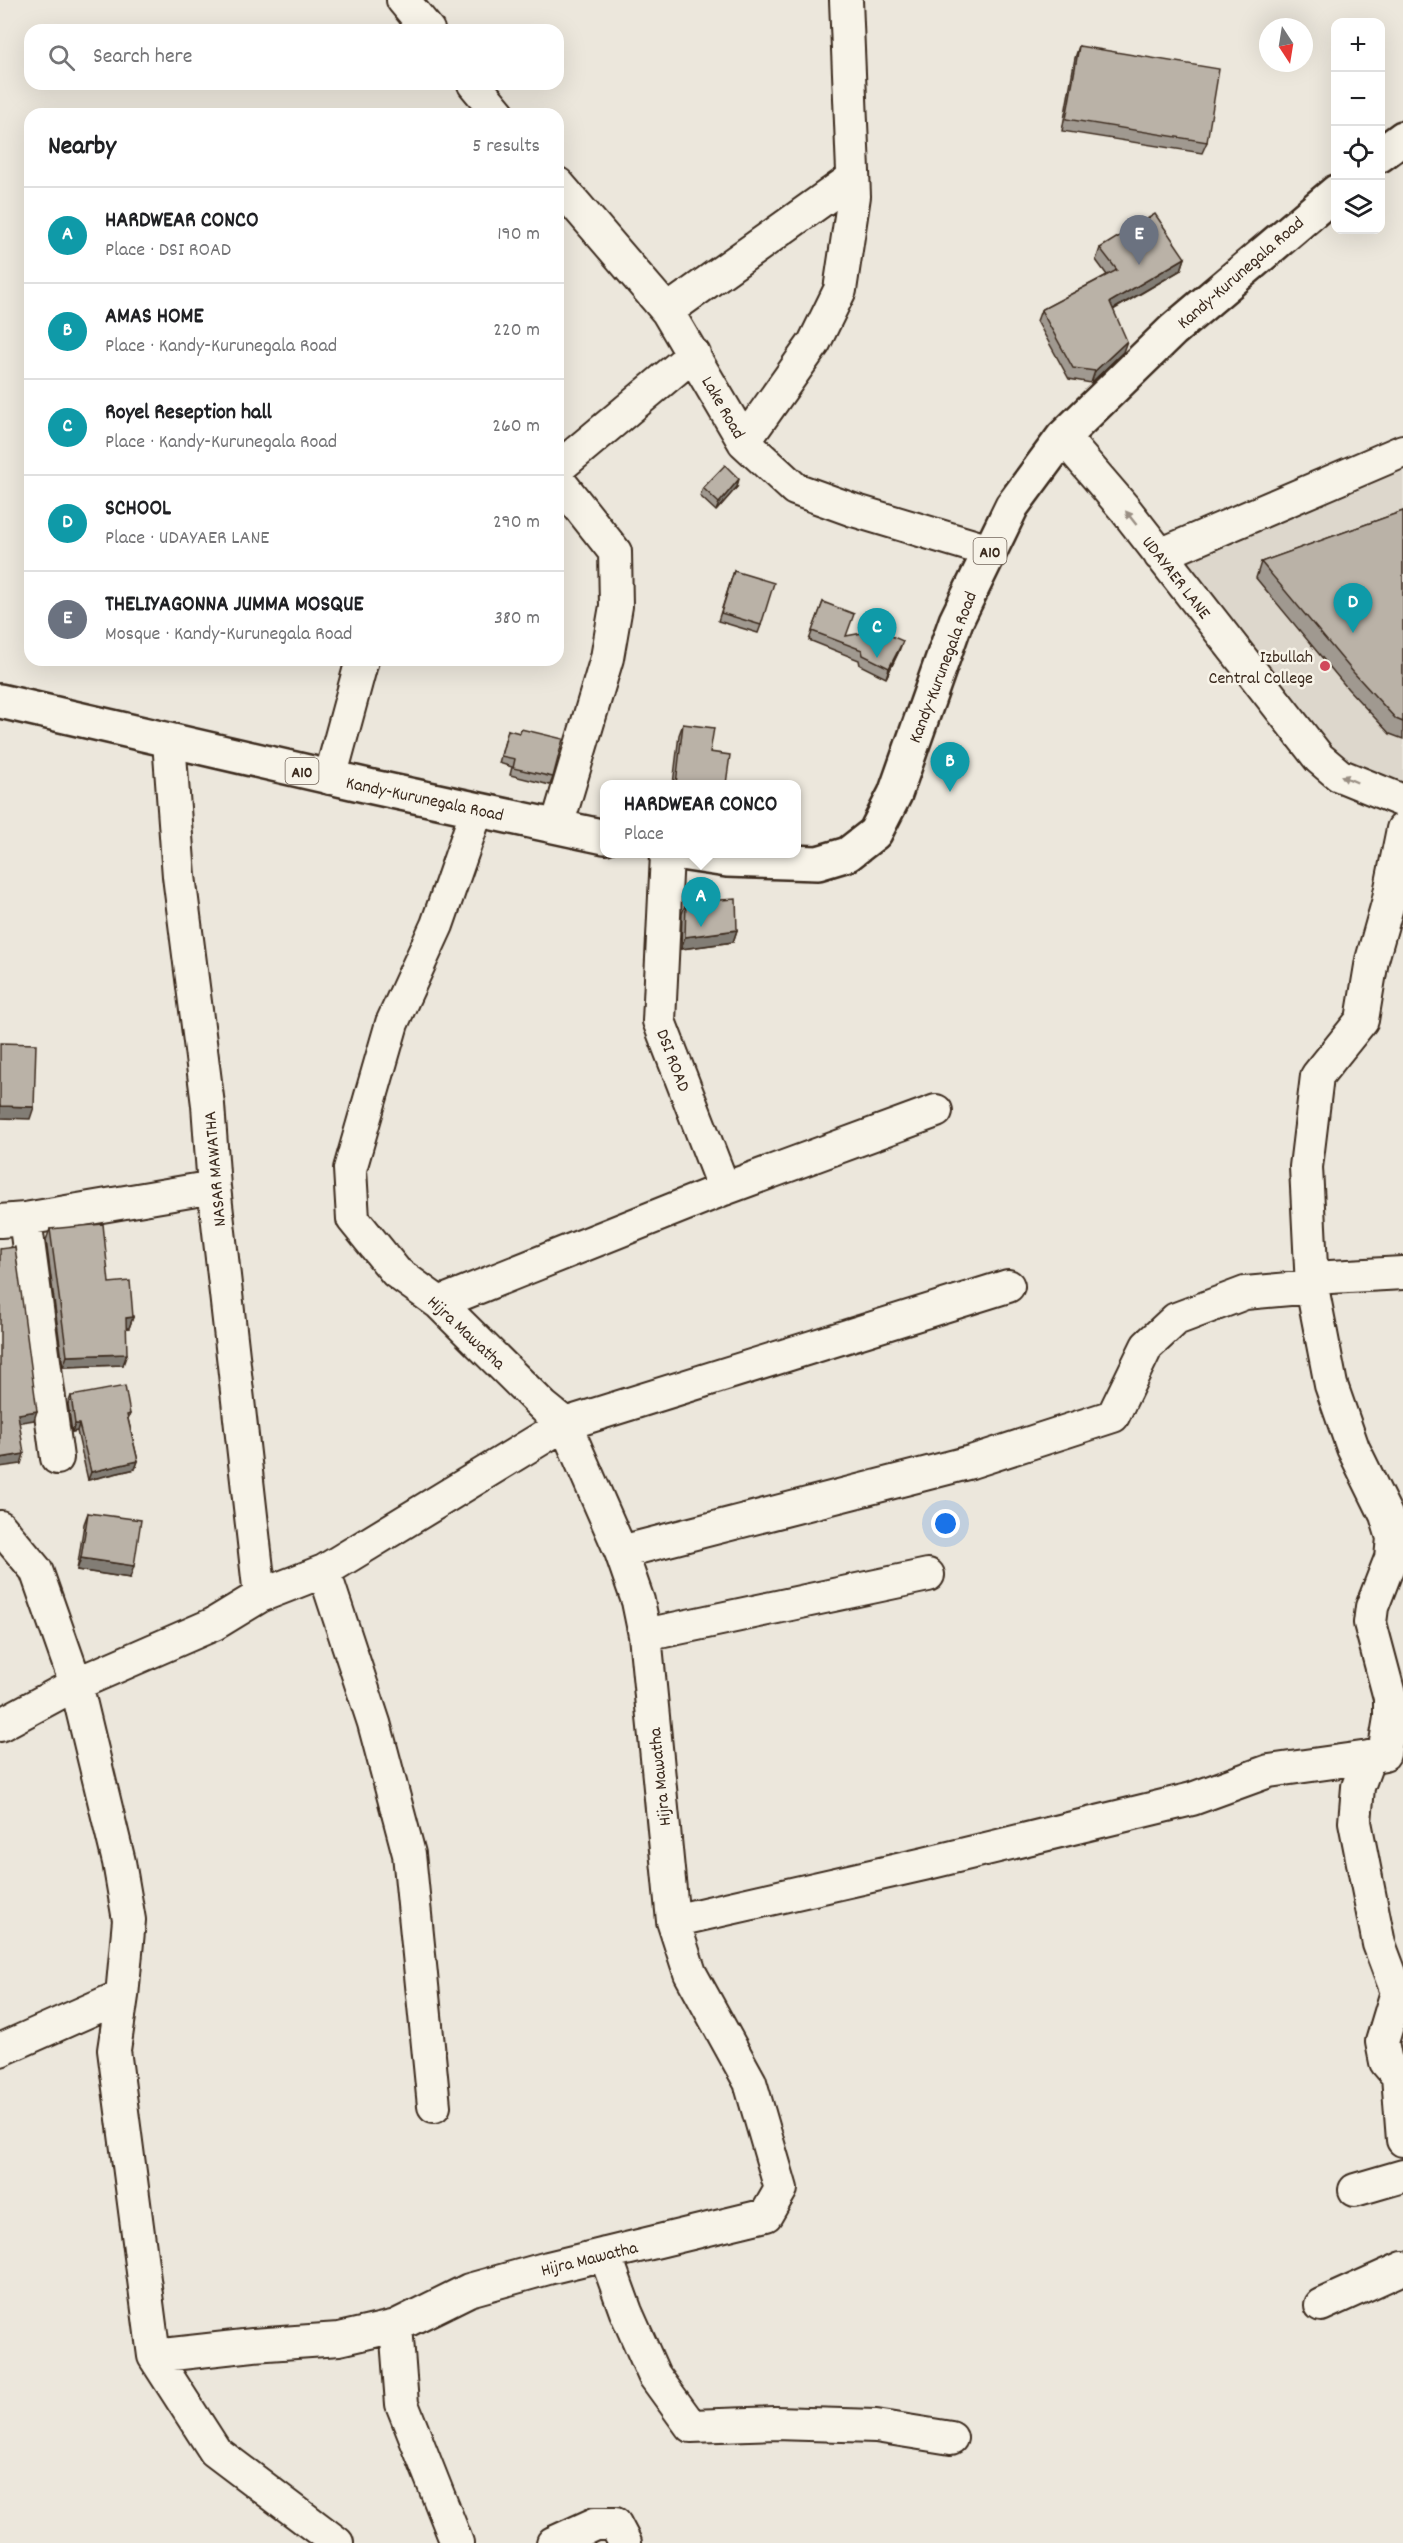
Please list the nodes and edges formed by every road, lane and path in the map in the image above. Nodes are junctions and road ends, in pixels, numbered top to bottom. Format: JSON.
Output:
{"nodes":[{"id":1,"x":403,"y":0,"type":"edge"},
{"id":2,"x":846,"y":0,"type":"edge"},
{"id":3,"x":423,"y":24,"type":"edge"},
{"id":4,"x":479,"y":90,"type":"edge"},
{"id":5,"x":494,"y":108,"type":"edge"},
{"id":6,"x":1403,"y":138,"type":"edge"},
{"id":7,"x":1385,"y":151,"type":"edge"},
{"id":8,"x":853,"y":178,"type":"junction"},
{"id":9,"x":564,"y":191,"type":"edge"},
{"id":10,"x":1331,"y":195,"type":"edge"},
{"id":11,"x":667,"y":311,"type":"junction"},
{"id":12,"x":694,"y":354,"type":"junction"},
{"id":13,"x":1063,"y":437,"type":"junction"},
{"id":14,"x":744,"y":442,"type":"junction"},
{"id":15,"x":1403,"y":451,"type":"edge"},
{"id":16,"x":564,"y":463,"type":"edge"},
{"id":17,"x":564,"y":488,"type":"edge"},
{"id":18,"x":990,"y":551,"type":"junction"},
{"id":19,"x":1160,"y":555,"type":"junction"},
{"id":20,"x":360,"y":666,"type":"edge"},
{"id":21,"x":0,"y":701,"type":"edge"},
{"id":22,"x":170,"y":741,"type":"junction"},
{"id":23,"x":330,"y":778,"type":"junction"},
{"id":24,"x":1403,"y":801,"type":"edge"},
{"id":25,"x":477,"y":810,"type":"junction"},
{"id":26,"x":557,"y":826,"type":"junction"},
{"id":27,"x":1403,"y":829,"type":"edge"},
{"id":28,"x":600,"y":836,"type":"edge"},
{"id":29,"x":667,"y":858,"type":"edge"},
{"id":30,"x":714,"y":858,"type":"edge"},
{"id":31,"x":1396,"y":907,"type":"edge"},
{"id":32,"x":936,"y":1111,"type":"dead end"},
{"id":33,"x":214,"y":1188,"type":"junction"},
{"id":34,"x":724,"y":1189,"type":"junction"},
{"id":35,"x":13,"y":1220,"type":"edge"},
{"id":36,"x":1403,"y":1273,"type":"edge"},
{"id":37,"x":1312,"y":1282,"type":"junction"},
{"id":38,"x":1008,"y":1286,"type":"dead end"},
{"id":39,"x":440,"y":1303,"type":"junction"},
{"id":40,"x":565,"y":1424,"type":"junction"},
{"id":41,"x":57,"y":1458,"type":"dead end"},
{"id":42,"x":1394,"y":1515,"type":"edge"},
{"id":43,"x":0,"y":1527,"type":"edge"},
{"id":44,"x":621,"y":1552,"type":"junction"},
{"id":45,"x":324,"y":1571,"type":"junction"},
{"id":46,"x":928,"y":1575,"type":"dead end"},
{"id":47,"x":260,"y":1596,"type":"junction"},
{"id":48,"x":645,"y":1635,"type":"junction"},
{"id":49,"x":76,"y":1684,"type":"junction"},
{"id":50,"x":0,"y":1725,"type":"edge"},
{"id":51,"x":1386,"y":1754,"type":"edge"},
{"id":52,"x":673,"y":1921,"type":"junction"},
{"id":53,"x":122,"y":1996,"type":"junction"},
{"id":54,"x":1400,"y":1996,"type":"edge"},
{"id":55,"x":0,"y":2050,"type":"edge"},
{"id":56,"x":434,"y":2106,"type":"dead end"},
{"id":57,"x":1403,"y":2140,"type":"edge"},
{"id":58,"x":1403,"y":2176,"type":"edge"},
{"id":59,"x":1355,"y":2190,"type":"dead end"},
{"id":60,"x":605,"y":2254,"type":"junction"},
{"id":61,"x":1403,"y":2268,"type":"edge"},
{"id":62,"x":1321,"y":2305,"type":"dead end"},
{"id":63,"x":396,"y":2326,"type":"junction"},
{"id":64,"x":154,"y":2356,"type":"junction"},
{"id":65,"x":951,"y":2438,"type":"dead end"},
{"id":66,"x":337,"y":2543,"type":"edge"},
{"id":67,"x":457,"y":2543,"type":"edge"},
{"id":68,"x":553,"y":2543,"type":"edge"},
{"id":69,"x":625,"y":2543,"type":"edge"}],
"edges":[{"from":1,"to":3,"type":"street"},
{"from":2,"to":8,"type":"street"},
{"from":4,"to":5,"type":"street"},
{"from":6,"to":7,"type":"highway"},
{"from":8,"to":11,"type":"street"},
{"from":8,"to":14,"type":"street"},
{"from":9,"to":11,"type":"street","name":"Lake Road"},
{"from":10,"to":13,"type":"highway","name":"Kandy-Kurunegala Road","number":"A10"},
{"from":11,"to":12,"type":"street","name":"Lake Road"},
{"from":12,"to":14,"type":"street","name":"Lake Road"},
{"from":12,"to":16,"type":"street"},
{"from":13,"to":18,"type":"highway","name":"Kandy-Kurunegala Road","number":"A10"},
{"from":19,"to":13,"type":"street","name":"UDAYAER LANE","one_way":true},
{"from":14,"to":18,"type":"street","name":"Lake Road"},
{"from":15,"to":19,"type":"street"},
{"from":17,"to":26,"type":"street"},
{"from":18,"to":30,"type":"highway","name":"Kandy-Kurunegala Road","number":"A10"},
{"from":24,"to":19,"type":"street","name":"UDAYAER LANE","one_way":true},
{"from":20,"to":23,"type":"street"},
{"from":21,"to":22,"type":"highway","name":"Kandy-Kurunegala Road","number":"A10"},
{"from":22,"to":23,"type":"highway","name":"Kandy-Kurunegala Road","number":"A10"},
{"from":22,"to":33,"type":"street","name":"NASAR MAWATHA"},
{"from":23,"to":25,"type":"highway","name":"Kandy-Kurunegala Road","number":"A10"},
{"from":25,"to":26,"type":"highway","name":"Kandy-Kurunegala Road","number":"A10"},
{"from":25,"to":39,"type":"street","name":"Hijra Mawatha"},
{"from":26,"to":28,"type":"highway","name":"Kandy-Kurunegala Road","number":"A10"},
{"from":27,"to":31,"type":"street"},
{"from":29,"to":34,"type":"street","name":"DSI ROAD"},
{"from":31,"to":37,"type":"street"},
{"from":32,"to":34,"type":"street"},
{"from":33,"to":35,"type":"street"},
{"from":33,"to":47,"type":"street","name":"NASAR MAWATHA"},
{"from":34,"to":39,"type":"street"},
{"from":35,"to":41,"type":"street"},
{"from":36,"to":37,"type":"street"},
{"from":37,"to":42,"type":"street"},
{"from":37,"to":44,"type":"street"},
{"from":38,"to":40,"type":"street"},
{"from":39,"to":40,"type":"street","name":"Hijra Mawatha"},
{"from":40,"to":44,"type":"street","name":"Hijra Mawatha"},
{"from":40,"to":45,"type":"street"},
{"from":42,"to":51,"type":"street"},
{"from":43,"to":49,"type":"street"},
{"from":44,"to":48,"type":"street","name":"Hijra Mawatha"},
{"from":45,"to":47,"type":"street"},
{"from":45,"to":56,"type":"street"},
{"from":46,"to":48,"type":"street"},
{"from":47,"to":49,"type":"street"},
{"from":48,"to":52,"type":"street","name":"Hijra Mawatha"},
{"from":49,"to":50,"type":"street"},
{"from":49,"to":53,"type":"street"},
{"from":51,"to":52,"type":"street"},
{"from":51,"to":54,"type":"street"},
{"from":52,"to":60,"type":"street","name":"Hijra Mawatha"},
{"from":53,"to":55,"type":"street"},
{"from":53,"to":64,"type":"street"},
{"from":54,"to":57,"type":"street"},
{"from":58,"to":59,"type":"street"},
{"from":60,"to":63,"type":"street","name":"Hijra Mawatha"},
{"from":60,"to":65,"type":"street"},
{"from":61,"to":62,"type":"street"},
{"from":63,"to":64,"type":"street","name":"Hijra Mawatha"},
{"from":63,"to":67,"type":"street"},
{"from":64,"to":66,"type":"street"},
{"from":68,"to":69,"type":"street"}]}
